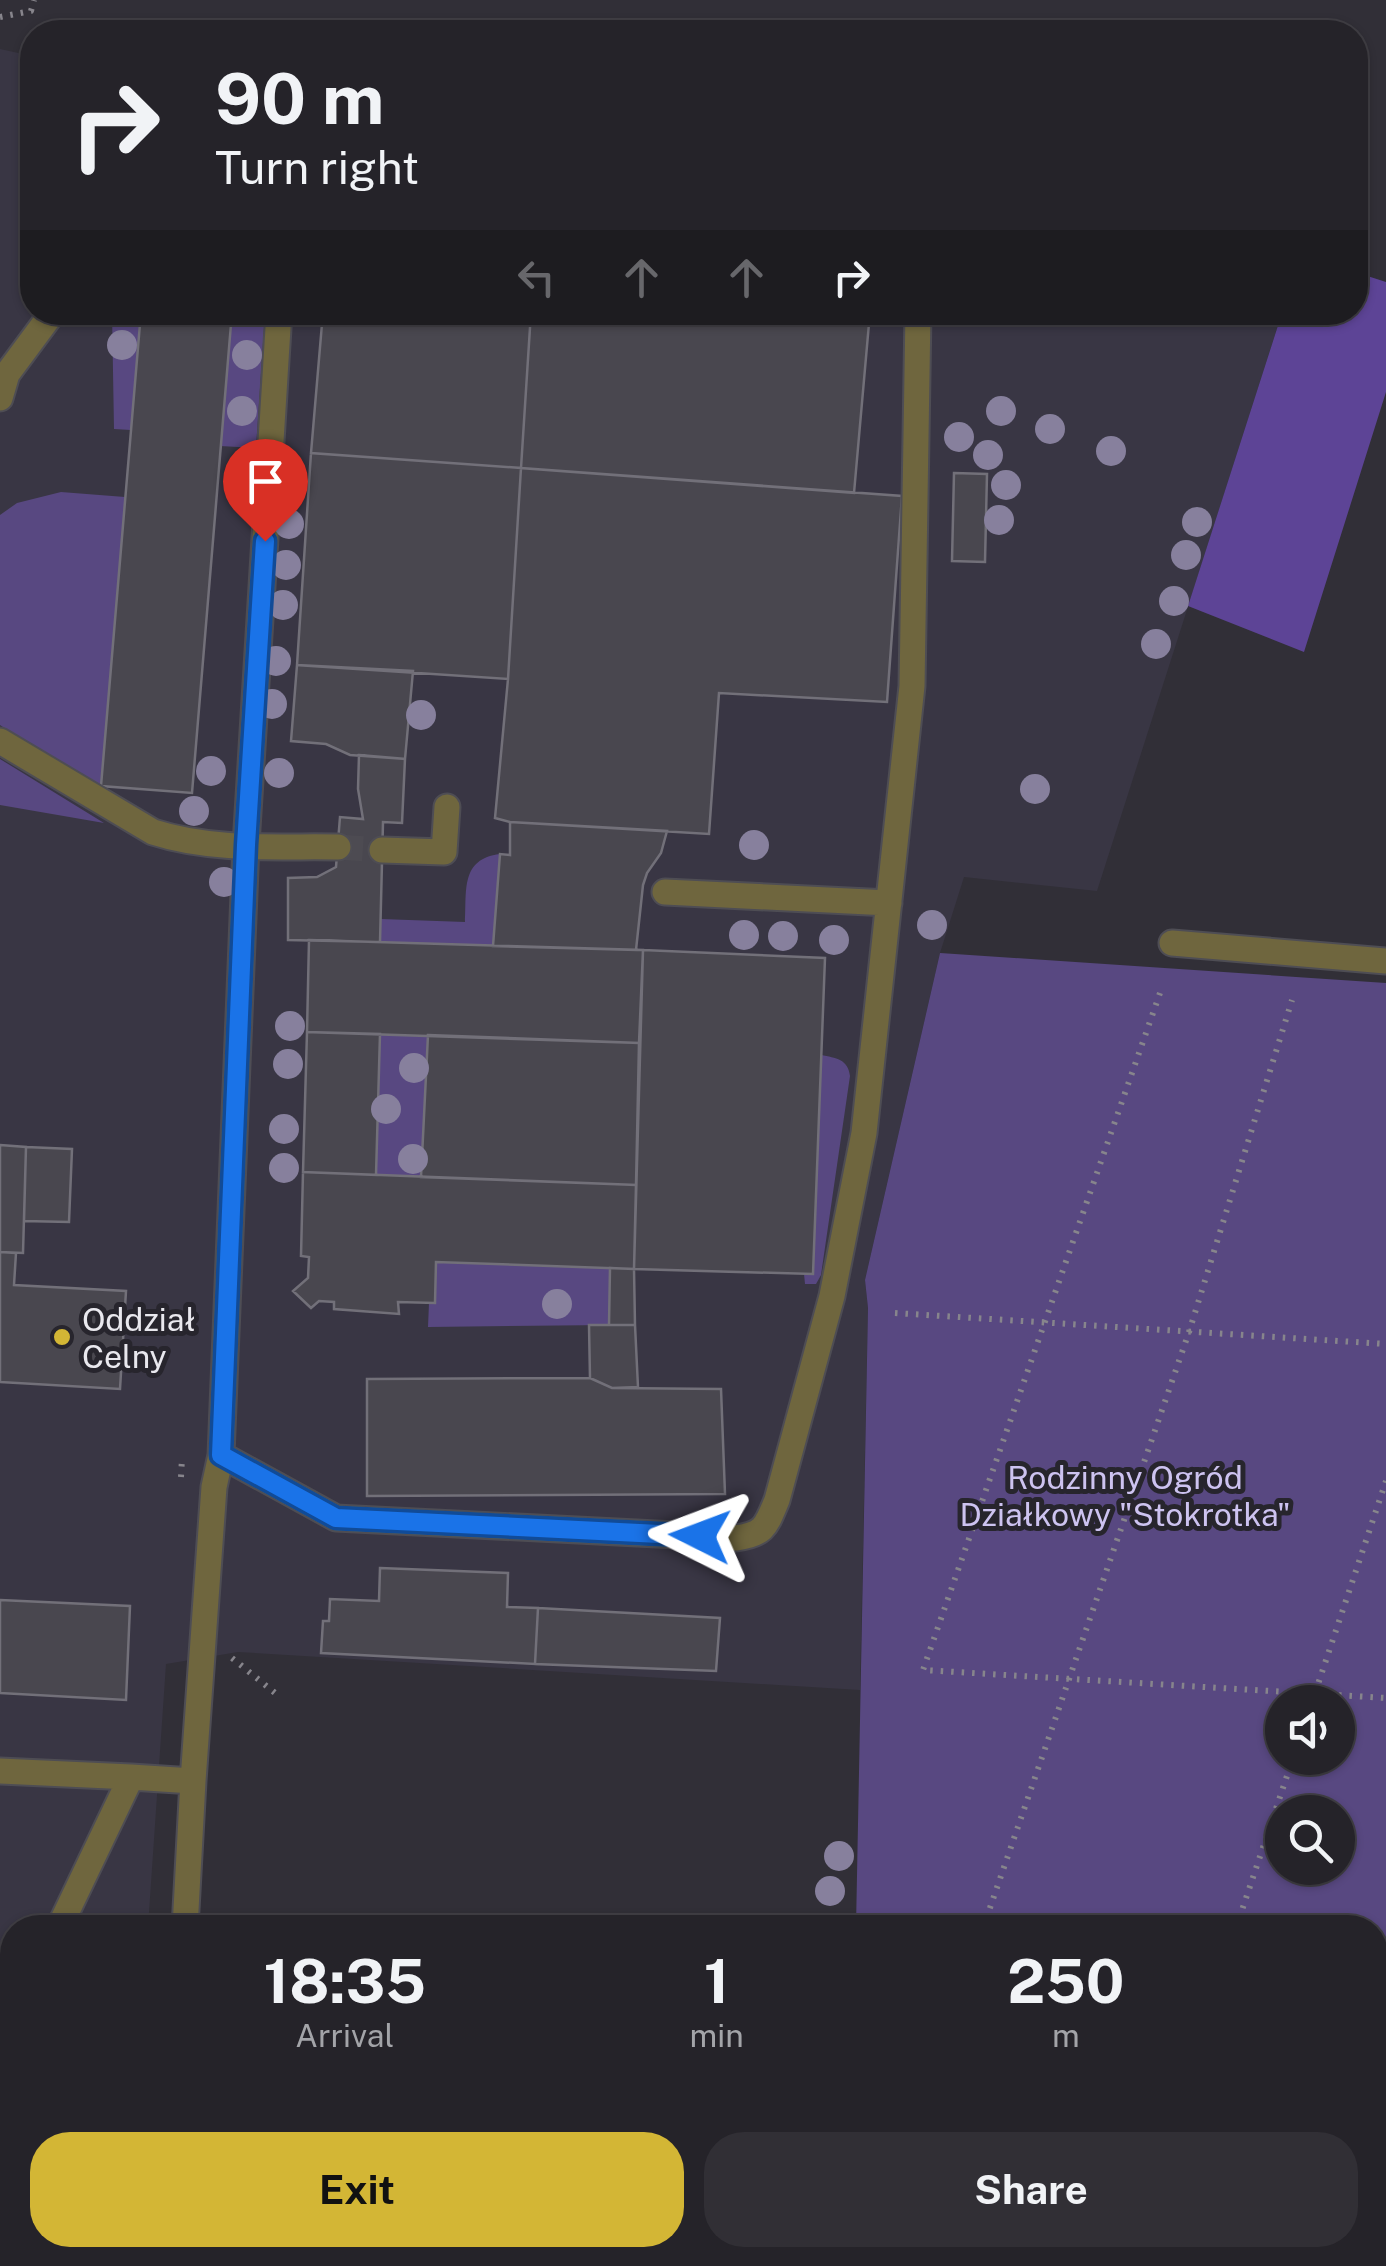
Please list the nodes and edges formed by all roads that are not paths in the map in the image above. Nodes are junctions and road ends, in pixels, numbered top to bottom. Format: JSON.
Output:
{"nodes":[{"id":1,"x":43,"y":325,"type":"edge"},
{"id":2,"x":278,"y":325,"type":"edge"},
{"id":3,"x":918,"y":325,"type":"edge"},
{"id":4,"x":0,"y":398,"type":"edge"},
{"id":5,"x":0,"y":741,"type":"edge"},
{"id":6,"x":447,"y":807,"type":"dead end"},
{"id":7,"x":246,"y":845,"type":"junction"},
{"id":8,"x":338,"y":847,"type":"tunnel mouth"},
{"id":9,"x":382,"y":850,"type":"tunnel mouth"},
{"id":10,"x":665,"y":892,"type":"dead end"},
{"id":11,"x":890,"y":902,"type":"junction"},
{"id":12,"x":1172,"y":943,"type":"dead end"},
{"id":13,"x":1386,"y":962,"type":"edge"},
{"id":14,"x":221,"y":1455,"type":"junction"},
{"id":15,"x":0,"y":1771,"type":"edge"},
{"id":16,"x":131,"y":1778,"type":"junction"},
{"id":17,"x":193,"y":1781,"type":"junction"},
{"id":18,"x":65,"y":1915,"type":"edge"},
{"id":19,"x":186,"y":1915,"type":"edge"}],
"edges":[{"from":1,"to":4,"type":"street"},
{"from":2,"to":7,"type":"street"},
{"from":3,"to":11,"type":"street"},
{"from":5,"to":7,"type":"street"},
{"from":6,"to":9,"type":"street"},
{"from":7,"to":8,"type":"street"},
{"from":7,"to":14,"type":"street"},
{"from":10,"to":11,"type":"street"},
{"from":11,"to":14,"type":"street"},
{"from":12,"to":13,"type":"street"},
{"from":14,"to":17,"type":"street"},
{"from":15,"to":16,"type":"street"},
{"from":16,"to":17,"type":"street"},
{"from":16,"to":18,"type":"street"},
{"from":17,"to":19,"type":"street"}]}
